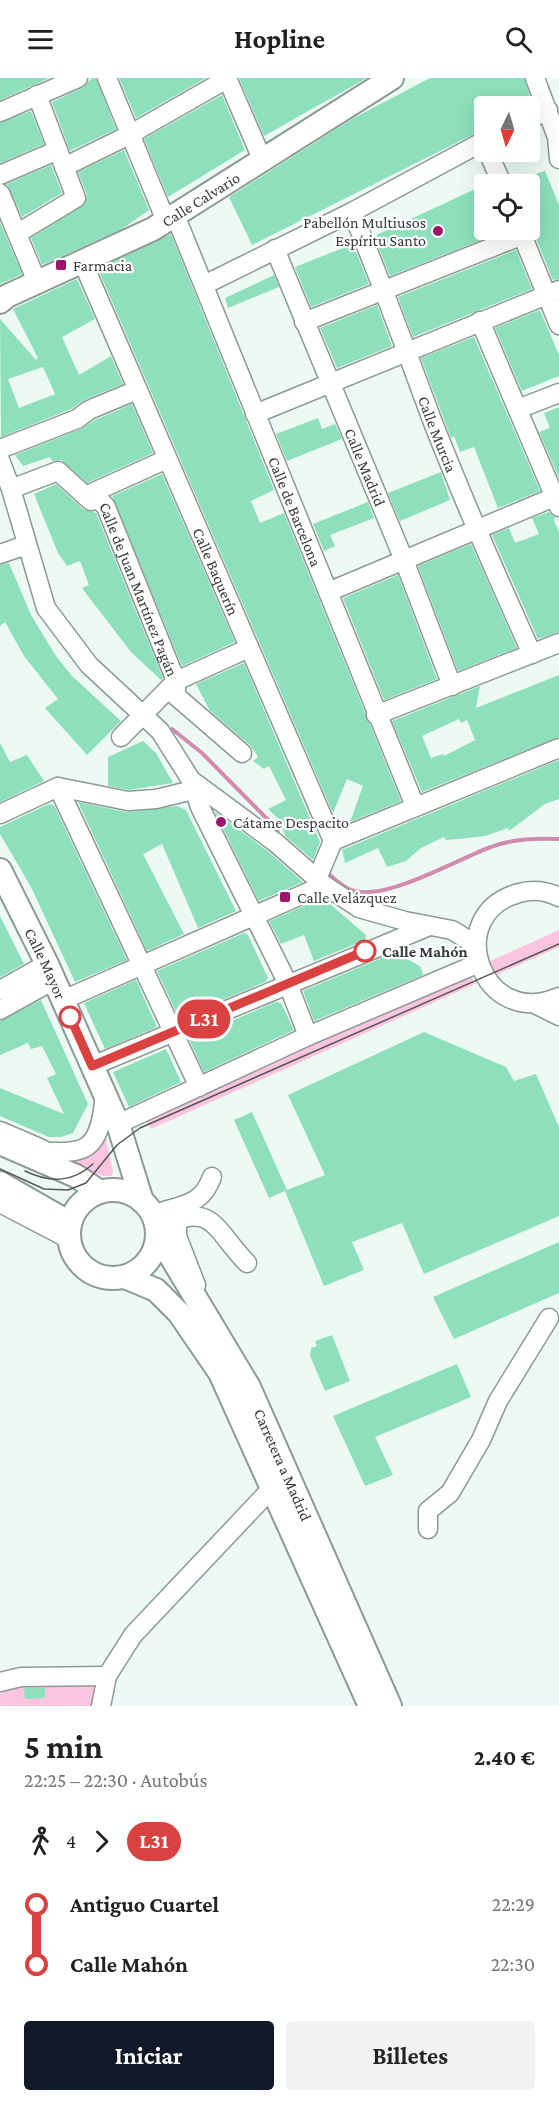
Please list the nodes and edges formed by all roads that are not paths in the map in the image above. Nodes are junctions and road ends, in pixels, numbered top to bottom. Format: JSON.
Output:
{"nodes":[{"id":1,"x":78,"y":78,"type":"edge"},
{"id":2,"x":107,"y":78,"type":"edge"},
{"id":3,"x":227,"y":78,"type":"edge"},
{"id":4,"x":535,"y":78,"type":"edge"},
{"id":5,"x":377,"y":82,"type":"edge"},
{"id":6,"x":37,"y":94,"type":"junction"},
{"id":7,"x":548,"y":110,"type":"junction"},
{"id":8,"x":0,"y":112,"type":"edge"},
{"id":9,"x":540,"y":114,"type":"edge"},
{"id":10,"x":129,"y":135,"type":"junction"},
{"id":11,"x":558,"y":136,"type":"edge"},
{"id":12,"x":474,"y":150,"type":"edge"},
{"id":13,"x":61,"y":159,"type":"junction"},
{"id":14,"x":262,"y":159,"type":"junction"},
{"id":15,"x":559,"y":159,"type":"edge"},
{"id":16,"x":0,"y":175,"type":"edge"},
{"id":17,"x":0,"y":193,"type":"edge"},
{"id":18,"x":352,"y":212,"type":"junction"},
{"id":19,"x":4,"y":213,"type":"edge"},
{"id":20,"x":171,"y":218,"type":"junction"},
{"id":21,"x":18,"y":233,"type":"junction"},
{"id":22,"x":502,"y":240,"type":"edge"},
{"id":23,"x":525,"y":240,"type":"edge"},
{"id":24,"x":275,"y":249,"type":"junction"},
{"id":25,"x":83,"y":263,"type":"junction"},
{"id":26,"x":37,"y":282,"type":"junction"},
{"id":27,"x":204,"y":285,"type":"junction"},
{"id":28,"x":385,"y":289,"type":"junction"},
{"id":29,"x":553,"y":292,"type":"edge"},
{"id":30,"x":0,"y":302,"type":"edge"},
{"id":31,"x":480,"y":321,"type":"junction"},
{"id":32,"x":304,"y":322,"type":"junction"},
{"id":33,"x":559,"y":325,"type":"edge"},
{"id":34,"x":408,"y":351,"type":"junction"},
{"id":35,"x":330,"y":383,"type":"junction"},
{"id":36,"x":137,"y":390,"type":"junction"},
{"id":37,"x":559,"y":393,"type":"edge"},
{"id":38,"x":518,"y":409,"type":"junction"},
{"id":39,"x":255,"y":414,"type":"junction"},
{"id":40,"x":0,"y":449,"type":"edge"},
{"id":41,"x":167,"y":459,"type":"junction"},
{"id":42,"x":0,"y":460,"type":"edge"},
{"id":43,"x":11,"y":489,"type":"junction"},
{"id":44,"x":85,"y":496,"type":"junction"},
{"id":45,"x":558,"y":500,"type":"edge"},
{"id":46,"x":477,"y":531,"type":"junction"},
{"id":47,"x":26,"y":545,"type":"junction"},
{"id":48,"x":0,"y":554,"type":"edge"},
{"id":49,"x":404,"y":560,"type":"junction"},
{"id":50,"x":328,"y":592,"type":"junction"},
{"id":51,"x":559,"y":643,"type":"edge"},
{"id":52,"x":249,"y":648,"type":"junction"},
{"id":53,"x":532,"y":654,"type":"junction"},
{"id":54,"x":176,"y":681,"type":"junction"},
{"id":55,"x":452,"y":686,"type":"junction"},
{"id":56,"x":143,"y":713,"type":"junction"},
{"id":57,"x":376,"y":715,"type":"junction"},
{"id":58,"x":121,"y":737,"type":"dead end"},
{"id":59,"x":559,"y":748,"type":"edge"},
{"id":60,"x":242,"y":753,"type":"dead end"},
{"id":61,"x":192,"y":785,"type":"junction"},
{"id":62,"x":58,"y":787,"type":"junction"},
{"id":63,"x":415,"y":806,"type":"junction"},
{"id":64,"x":0,"y":814,"type":"edge"},
{"id":65,"x":333,"y":841,"type":"junction"},
{"id":66,"x":0,"y":870,"type":"edge"},
{"id":67,"x":321,"y":882,"type":"junction"},
{"id":68,"x":559,"y":897,"type":"edge"},
{"id":69,"x":487,"y":915,"type":"junction"},
{"id":70,"x":253,"y":916,"type":"junction"},
{"id":71,"x":392,"y":918,"type":"junction"},
{"id":72,"x":428,"y":926,"type":"junction"},
{"id":73,"x":452,"y":930,"type":"junction"},
{"id":74,"x":396,"y":937,"type":"junction"},
{"id":75,"x":478,"y":957,"type":"junction"},
{"id":76,"x":142,"y":965,"type":"junction"},
{"id":77,"x":55,"y":981,"type":"junction"},
{"id":78,"x":288,"y":984,"type":"junction"},
{"id":79,"x":0,"y":990,"type":"edge"},
{"id":80,"x":559,"y":997,"type":"edge"},
{"id":81,"x":535,"y":1004,"type":"junction"},
{"id":82,"x":0,"y":1010,"type":"edge"},
{"id":83,"x":559,"y":1016,"type":"edge"},
{"id":84,"x":173,"y":1032,"type":"junction"},
{"id":85,"x":308,"y":1036,"type":"junction"},
{"id":86,"x":92,"y":1066,"type":"junction"},
{"id":87,"x":199,"y":1087,"type":"junction"},
{"id":88,"x":105,"y":1094,"type":"junction"},
{"id":89,"x":118,"y":1124,"type":"junction"},
{"id":90,"x":0,"y":1131,"type":"edge"},
{"id":91,"x":6,"y":1144,"type":"edge"},
{"id":92,"x":49,"y":1152,"type":"junction"},
{"id":93,"x":213,"y":1177,"type":"dead end"},
{"id":94,"x":0,"y":1183,"type":"edge"},
{"id":95,"x":109,"y":1191,"type":"junction"},
{"id":96,"x":0,"y":1203,"type":"edge"},
{"id":97,"x":177,"y":1218,"type":"junction"},
{"id":98,"x":153,"y":1220,"type":"junction"},
{"id":99,"x":70,"y":1231,"type":"junction"},
{"id":100,"x":247,"y":1263,"type":"dead end"},
{"id":101,"x":125,"y":1277,"type":"junction"},
{"id":102,"x":549,"y":1318,"type":"dead end"},
{"id":103,"x":212,"y":1322,"type":"junction"},
{"id":104,"x":273,"y":1487,"type":"junction"},
{"id":105,"x":428,"y":1529,"type":"dead end"},
{"id":106,"x":107,"y":1676,"type":"junction"},
{"id":107,"x":0,"y":1682,"type":"edge"},
{"id":108,"x":101,"y":1706,"type":"edge"},
{"id":109,"x":370,"y":1706,"type":"edge"},
{"id":110,"x":390,"y":1706,"type":"edge"}],
"edges":[{"from":1,"to":6,"type":"street"},
{"from":2,"to":10,"type":"street","name":"Calle de Barcelona"},
{"from":3,"to":10,"type":"street"},
{"from":3,"to":14,"type":"street"},
{"from":4,"to":7,"type":"street"},
{"from":5,"to":14,"type":"main road","name":"Calle Calvario"},
{"from":6,"to":8,"type":"street"},
{"from":6,"to":13,"type":"street"},
{"from":7,"to":9,"type":"street"},
{"from":7,"to":11,"type":"street"},
{"from":10,"to":13,"type":"street"},
{"from":10,"to":20,"type":"street","name":"Calle de Barcelona"},
{"from":11,"to":15,"type":"street"},
{"from":12,"to":18,"type":"street"},
{"from":13,"to":16,"type":"street"},
{"from":13,"to":21,"type":"street"},
{"from":14,"to":20,"type":"main road","name":"Calle Calvario"},
{"from":17,"to":19,"type":"street"},
{"from":18,"to":24,"type":"street"},
{"from":18,"to":28,"type":"street","name":"Calle Murcia"},
{"from":19,"to":21,"type":"street"},
{"from":20,"to":25,"type":"main road","name":"Calle Calvario"},
{"from":20,"to":27,"type":"street","name":"Calle de Barcelona"},
{"from":21,"to":26,"type":"street"},
{"from":22,"to":28,"type":"street"},
{"from":23,"to":29,"type":"street"},
{"from":24,"to":27,"type":"street"},
{"from":24,"to":32,"type":"street","name":"Calle Madrid"},
{"from":25,"to":26,"type":"main road","name":"Calle Calvario"},
{"from":25,"to":36,"type":"street","name":"Calle Baquerín"},
{"from":26,"to":30,"type":"main road","name":"Calle Calvario"},
{"from":27,"to":39,"type":"street","name":"Calle de Barcelona"},
{"from":28,"to":32,"type":"street"},
{"from":28,"to":34,"type":"street","name":"Calle Murcia"},
{"from":29,"to":31,"type":"street"},
{"from":29,"to":33,"type":"street"},
{"from":31,"to":34,"type":"street"},
{"from":31,"to":38,"type":"street"},
{"from":32,"to":35,"type":"street","name":"Calle Madrid"},
{"from":34,"to":35,"type":"street"},
{"from":34,"to":46,"type":"street","name":"Calle Murcia"},
{"from":35,"to":39,"type":"street"},
{"from":35,"to":49,"type":"street","name":"Calle Madrid"},
{"from":36,"to":40,"type":"street"},
{"from":36,"to":41,"type":"street","name":"Calle Baquerín"},
{"from":37,"to":38,"type":"street"},
{"from":38,"to":45,"type":"street"},
{"from":39,"to":50,"type":"street","name":"Calle de Barcelona"},
{"from":41,"to":44,"type":"street"},
{"from":41,"to":52,"type":"street","name":"Calle Baquerín"},
{"from":42,"to":43,"type":"street"},
{"from":43,"to":44,"type":"street","name":"Calle de Juan Martínez Pagán"},
{"from":43,"to":47,"type":"street"},
{"from":44,"to":54,"type":"street","name":"Calle de Juan Martínez Pagán"},
{"from":45,"to":46,"type":"street"},
{"from":46,"to":49,"type":"street"},
{"from":46,"to":53,"type":"street","name":"Calle Murcia"},
{"from":47,"to":48,"type":"street"},
{"from":47,"to":56,"type":"street"},
{"from":49,"to":50,"type":"street"},
{"from":49,"to":55,"type":"street","name":"Calle Madrid"},
{"from":50,"to":57,"type":"street","name":"Calle de Barcelona"},
{"from":51,"to":53,"type":"street"},
{"from":52,"to":54,"type":"street"},
{"from":52,"to":65,"type":"street","name":"Calle Baquerín"},
{"from":53,"to":55,"type":"street"},
{"from":54,"to":56,"type":"street"},
{"from":54,"to":60,"type":"street","name":"Calle de Juan Martínez Pagán"},
{"from":55,"to":57,"type":"street"},
{"from":56,"to":58,"type":"street"},
{"from":56,"to":61,"type":"street"},
{"from":57,"to":63,"type":"street","name":"Calle de Barcelona"},
{"from":59,"to":63,"type":"street"},
{"from":61,"to":62,"type":"street"},
{"from":61,"to":67,"type":"street"},
{"from":61,"to":70,"type":"street"},
{"from":62,"to":64,"type":"street"},
{"from":62,"to":76,"type":"street"},
{"from":63,"to":65,"type":"street"},
{"from":65,"to":67,"type":"street"},
{"from":66,"to":77,"type":"main road","name":"Calle Mayor"},
{"from":67,"to":70,"type":"street"},
{"from":67,"to":71,"type":"street"},
{"from":68,"to":69,"type":"street"},
{"from":69,"to":73,"type":"street"},
{"from":69,"to":75,"type":"street"},
{"from":70,"to":76,"type":"street"},
{"from":70,"to":78,"type":"street"},
{"from":71,"to":72,"type":"street"},
{"from":71,"to":74,"type":"street"},
{"from":72,"to":73,"type":"street"},
{"from":72,"to":74,"type":"street"},
{"from":73,"to":75,"type":"street"},
{"from":74,"to":78,"type":"street"},
{"from":75,"to":81,"type":"street"},
{"from":75,"to":85,"type":"street"},
{"from":76,"to":77,"type":"street"},
{"from":76,"to":84,"type":"street"},
{"from":77,"to":79,"type":"street"},
{"from":77,"to":82,"type":"street"},
{"from":77,"to":86,"type":"main road","name":"Calle Mayor"},
{"from":78,"to":84,"type":"street"},
{"from":78,"to":85,"type":"street"},
{"from":80,"to":81,"type":"street"},
{"from":81,"to":83,"type":"street"},
{"from":84,"to":86,"type":"street"},
{"from":84,"to":87,"type":"street"},
{"from":85,"to":87,"type":"street"},
{"from":86,"to":88,"type":"main road","name":"Calle Mayor"},
{"from":87,"to":89,"type":"street"},
{"from":88,"to":89,"type":"main road","name":"Calle Mayor"},
{"from":88,"to":92,"type":"street"},
{"from":89,"to":95,"type":"main road"},
{"from":89,"to":98,"type":"main road","name":"Carretera a Madrid"},
{"from":90,"to":92,"type":"street"},
{"from":91,"to":92,"type":"street"},
{"from":91,"to":95,"type":"main road"},
{"from":93,"to":98,"type":"street"},
{"from":94,"to":99,"type":"main road"},
{"from":95,"to":98,"type":"main road"},
{"from":95,"to":99,"type":"main road"},
{"from":96,"to":99,"type":"street"},
{"from":97,"to":98,"type":"street"},
{"from":97,"to":100,"type":"street"},
{"from":97,"to":103,"type":"street"},
{"from":98,"to":101,"type":"main road"},
{"from":98,"to":103,"type":"main road","name":"Carretera a Madrid"},
{"from":99,"to":101,"type":"main road"},
{"from":101,"to":104,"type":"main road","name":"Carretera a Madrid"},
{"from":102,"to":105,"type":"street"},
{"from":103,"to":110,"type":"main road","name":"Carretera a Madrid"},
{"from":104,"to":106,"type":"street"},
{"from":104,"to":109,"type":"main road","name":"Carretera a Madrid"},
{"from":106,"to":107,"type":"street"},
{"from":106,"to":108,"type":"street"}]}
